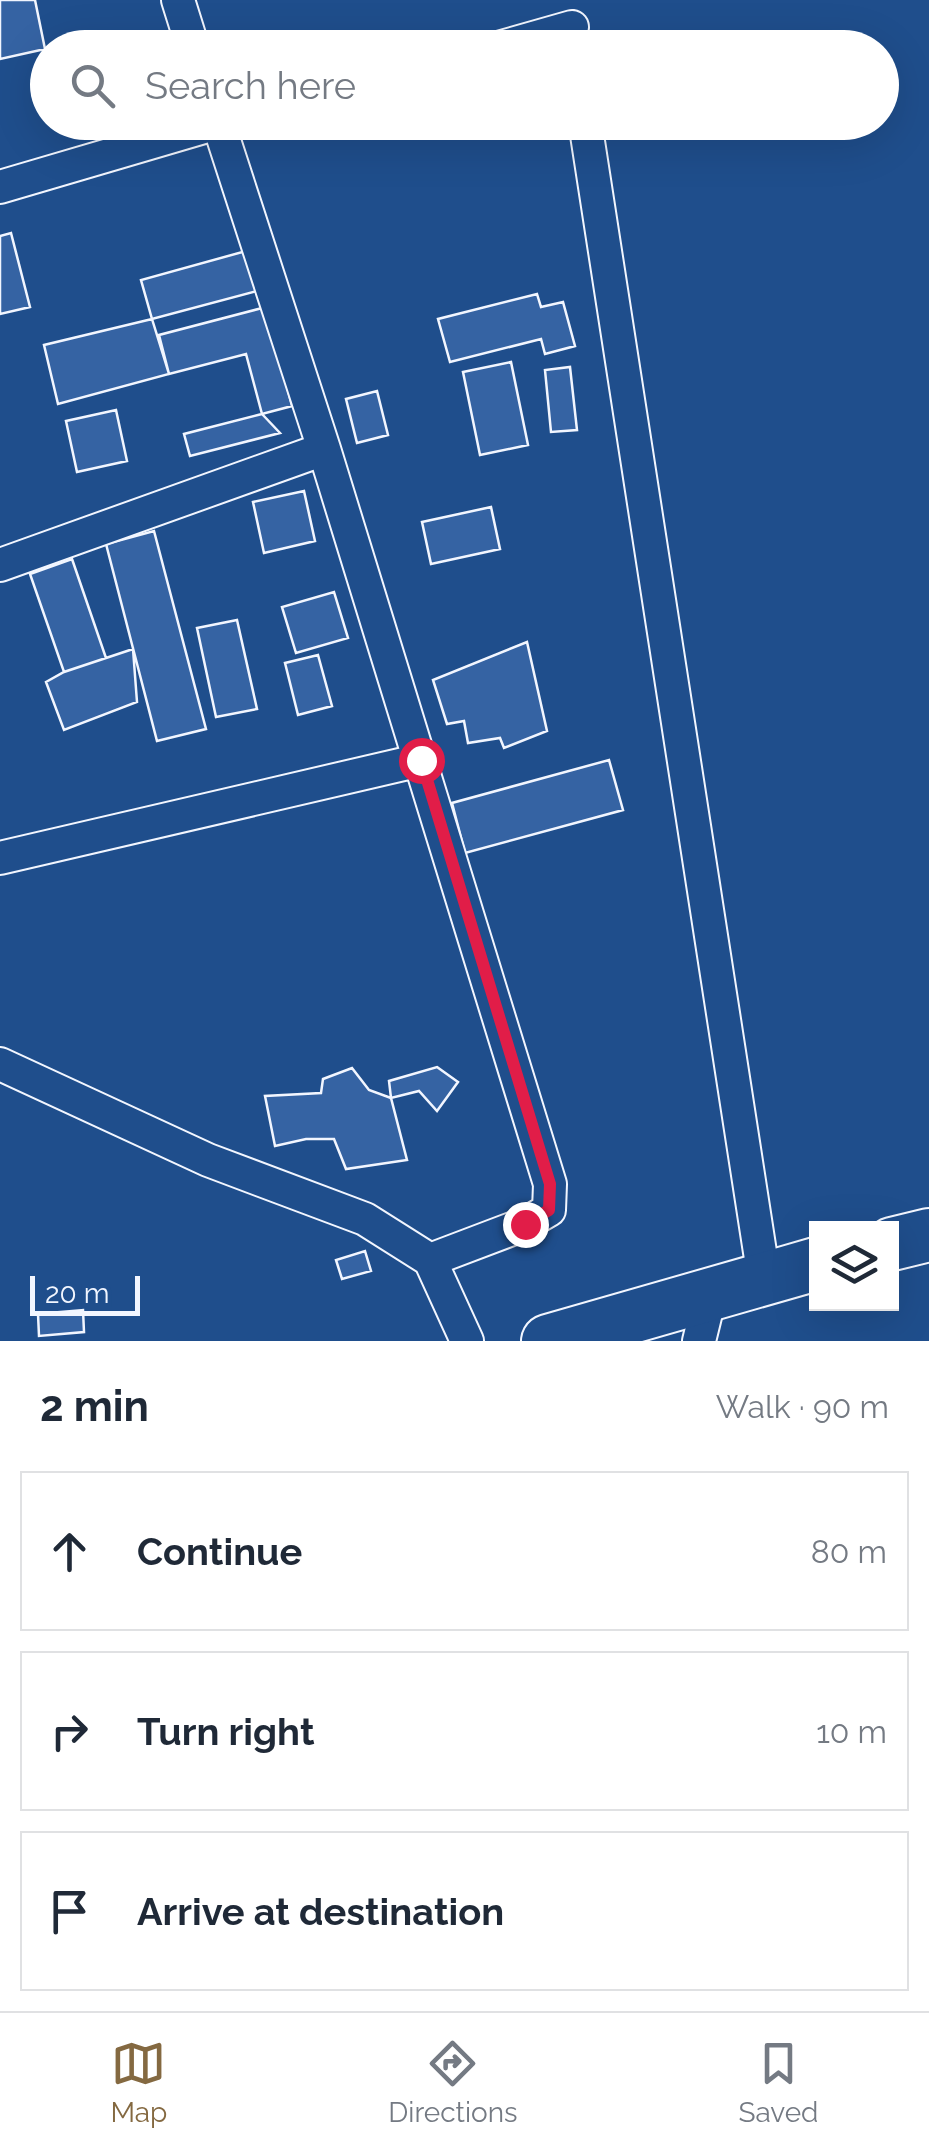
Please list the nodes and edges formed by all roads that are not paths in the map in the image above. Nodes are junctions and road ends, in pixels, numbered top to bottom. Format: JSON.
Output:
{"nodes":[{"id":1,"x":178,"y":0,"type":"edge"},
{"id":2,"x":188,"y":30,"type":"edge"},
{"id":3,"x":162,"y":140,"type":"edge"},
{"id":4,"x":224,"y":140,"type":"edge"},
{"id":5,"x":588,"y":140,"type":"edge"},
{"id":6,"x":0,"y":188,"type":"edge"},
{"id":7,"x":324,"y":449,"type":"junction"},
{"id":8,"x":0,"y":565,"type":"edge"},
{"id":9,"x":421,"y":760,"type":"junction"},
{"id":10,"x":0,"y":858,"type":"edge"},
{"id":11,"x":0,"y":1064,"type":"edge"},
{"id":12,"x":929,"y":1234,"type":"edge"},
{"id":13,"x":899,"y":1242,"type":"edge"},
{"id":14,"x":430,"y":1260,"type":"junction"},
{"id":15,"x":809,"y":1266,"type":"edge"},
{"id":16,"x":764,"y":1278,"type":"junction"},
{"id":17,"x":705,"y":1316,"type":"edge"},
{"id":18,"x":468,"y":1341,"type":"edge"},
{"id":19,"x":548,"y":1341,"type":"edge"}],
"edges":[{"from":1,"to":2,"type":"street"},
{"from":3,"to":6,"type":"street"},
{"from":4,"to":7,"type":"street"},
{"from":5,"to":16,"type":"street"},
{"from":7,"to":8,"type":"street"},
{"from":7,"to":9,"type":"street"},
{"from":9,"to":10,"type":"street"},
{"from":9,"to":14,"type":"street"},
{"from":11,"to":14,"type":"street"},
{"from":12,"to":13,"type":"main road"},
{"from":14,"to":18,"type":"street"},
{"from":15,"to":16,"type":"main road"},
{"from":16,"to":17,"type":"main road"},
{"from":17,"to":19,"type":"main road"}]}
